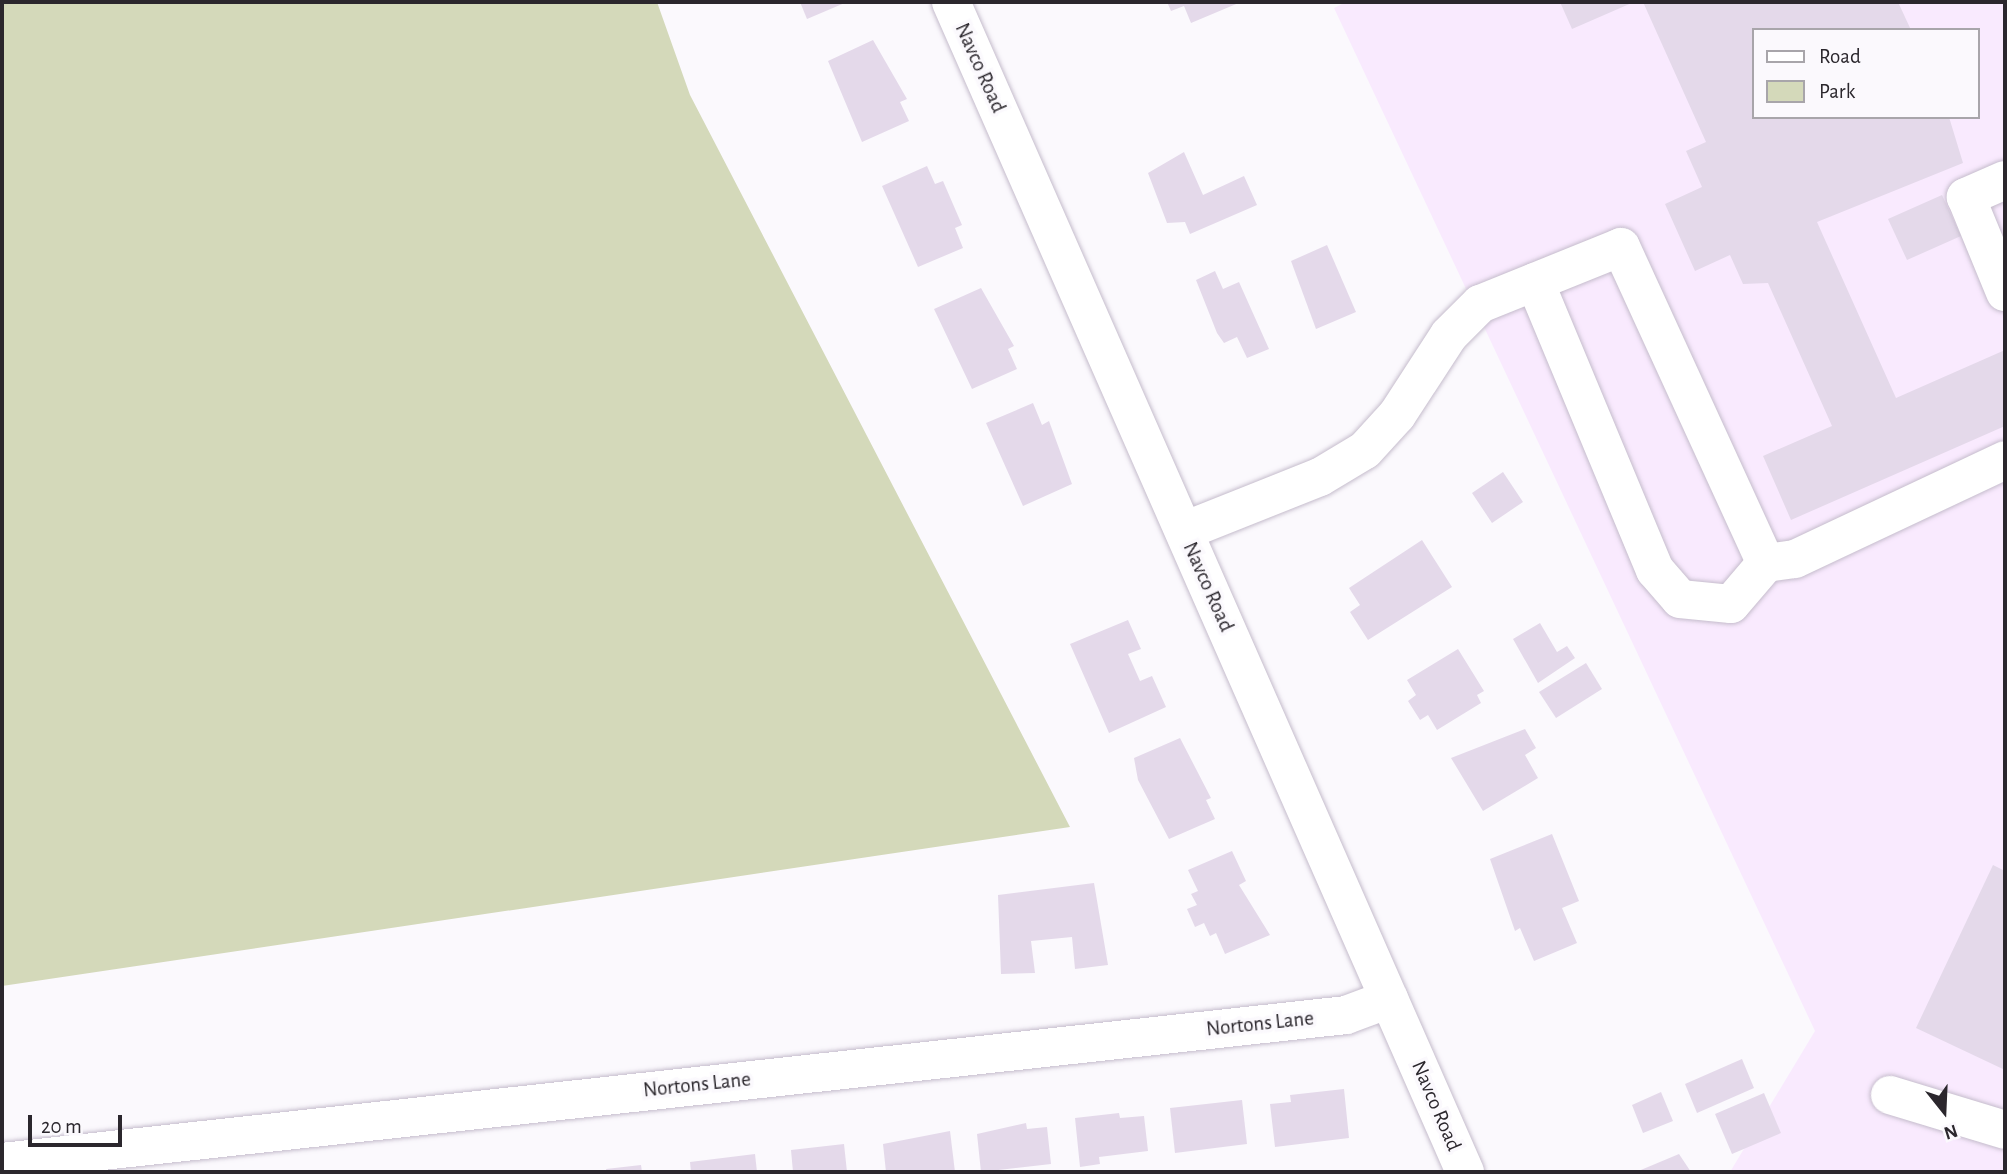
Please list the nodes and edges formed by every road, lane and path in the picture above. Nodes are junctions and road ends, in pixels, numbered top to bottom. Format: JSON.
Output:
{"nodes":[{"id":1,"x":951,"y":2,"type":"edge"},
{"id":2,"x":2005,"y":180,"type":"edge"},
{"id":3,"x":1535,"y":282,"type":"junction"},
{"id":4,"x":2005,"y":292,"type":"edge"},
{"id":5,"x":2005,"y":460,"type":"edge"},
{"id":6,"x":1184,"y":531,"type":"junction"},
{"id":7,"x":1766,"y":563,"type":"junction"},
{"id":8,"x":1389,"y":999,"type":"junction"},
{"id":9,"x":1891,"y":1095,"type":"dead end"},
{"id":10,"x":2005,"y":1130,"type":"edge"},
{"id":11,"x":2,"y":1162,"type":"edge"},
{"id":12,"x":1465,"y":1172,"type":"edge"}],
"edges":[{"from":1,"to":6,"type":"street","name":"Navco Road"},
{"from":2,"to":4,"type":"street"},
{"from":3,"to":6,"type":"street"},
{"from":3,"to":7,"type":"street"},
{"from":3,"to":7,"type":"street"},
{"from":5,"to":7,"type":"street"},
{"from":6,"to":8,"type":"street","name":"Navco Road"},
{"from":8,"to":11,"type":"street","name":"Nortons Lane"},
{"from":8,"to":12,"type":"street","name":"Navco Road"},
{"from":9,"to":10,"type":"street"}]}
